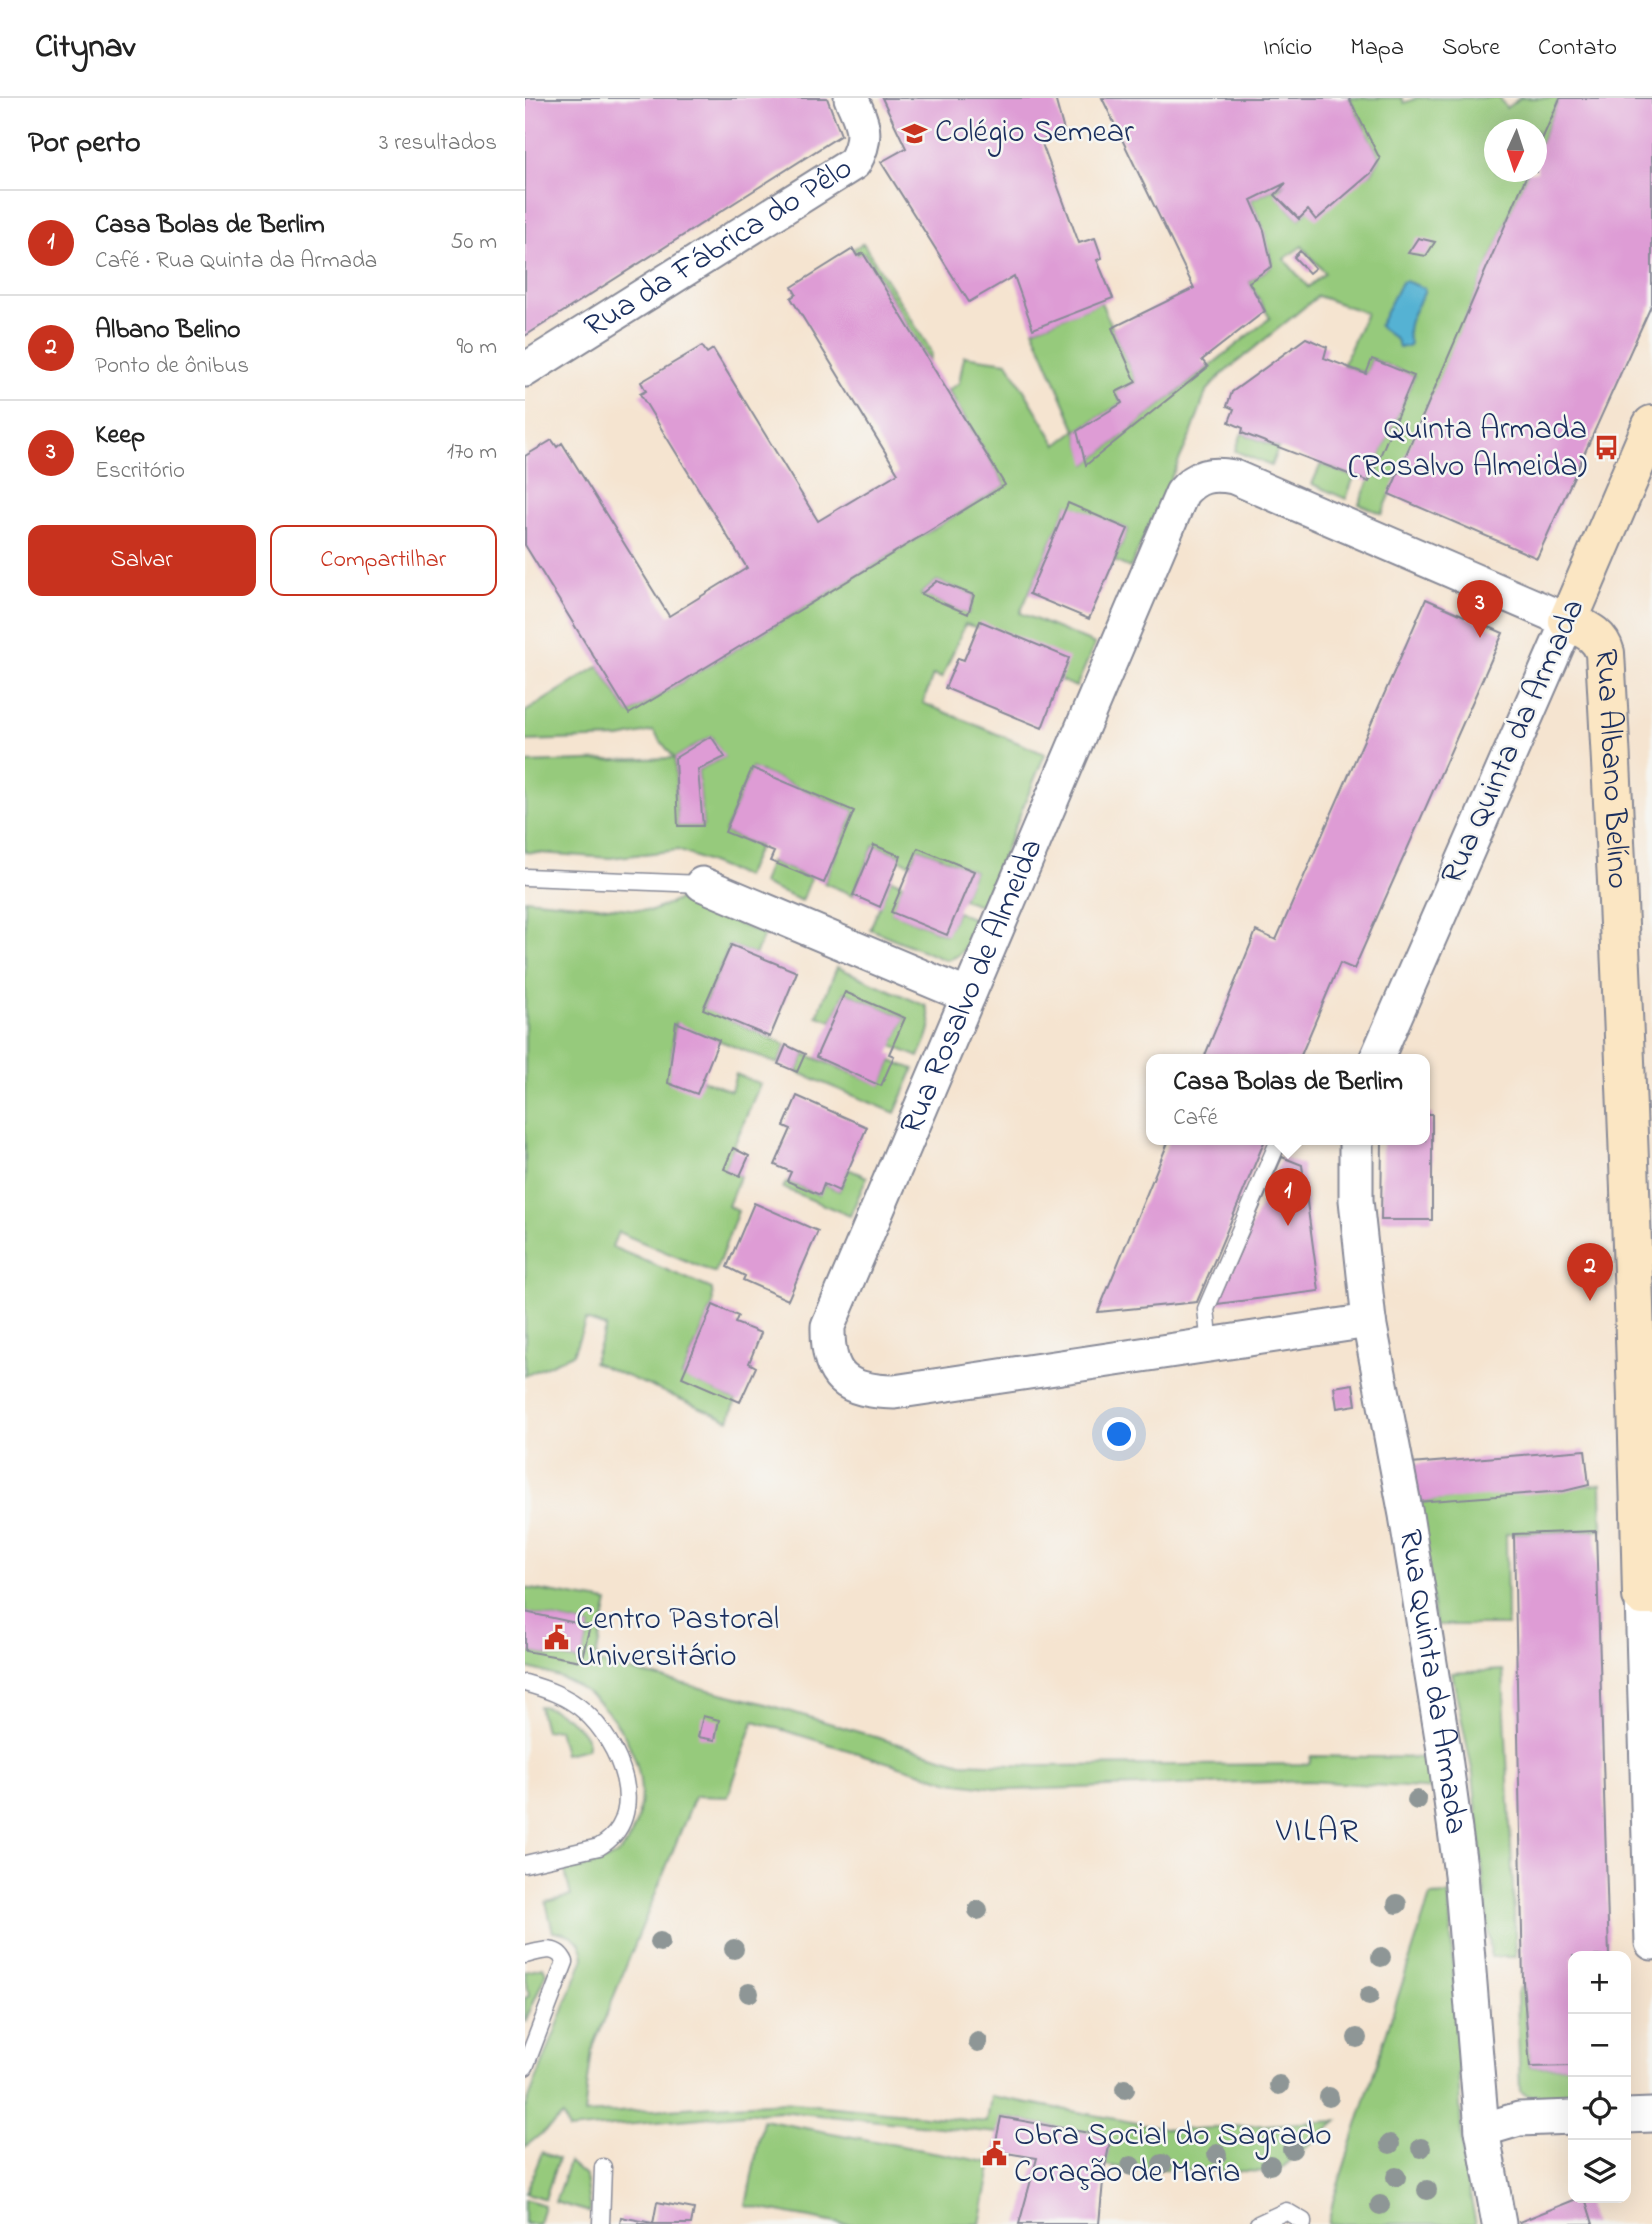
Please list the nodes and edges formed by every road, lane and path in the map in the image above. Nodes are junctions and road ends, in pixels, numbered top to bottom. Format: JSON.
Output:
{"nodes":[{"id":1,"x":852,"y":98,"type":"edge"},
{"id":2,"x":525,"y":370,"type":"edge"},
{"id":3,"x":1652,"y":425,"type":"edge"},
{"id":4,"x":1567,"y":621,"type":"junction"},
{"id":5,"x":525,"y":877,"type":"edge"},
{"id":6,"x":702,"y":884,"type":"joint"},
{"id":7,"x":968,"y":996,"type":"junction"},
{"id":8,"x":1379,"y":1054,"type":"edge"},
{"id":9,"x":1277,"y":1145,"type":"edge"},
{"id":10,"x":1356,"y":1145,"type":"edge"},
{"id":11,"x":1369,"y":1321,"type":"junction"},
{"id":12,"x":1210,"y":1345,"type":"junction"},
{"id":13,"x":1647,"y":1596,"type":"edge"},
{"id":14,"x":525,"y":1683,"type":"edge"},
{"id":15,"x":525,"y":1864,"type":"edge"},
{"id":16,"x":1652,"y":1943,"type":"edge"},
{"id":17,"x":525,"y":1955,"type":"edge"},
{"id":18,"x":525,"y":2067,"type":"edge"},
{"id":19,"x":1652,"y":2115,"type":"edge"},
{"id":20,"x":1631,"y":2116,"type":"edge"},
{"id":21,"x":1568,"y":2117,"type":"edge"},
{"id":22,"x":1482,"y":2130,"type":"junction"},
{"id":23,"x":603,"y":2167,"type":"dead end"},
{"id":24,"x":601,"y":2224,"type":"edge"},
{"id":25,"x":1258,"y":2224,"type":"edge"},
{"id":26,"x":1303,"y":2224,"type":"edge"},
{"id":27,"x":1499,"y":2224,"type":"edge"}],
"edges":[{"from":1,"to":2,"type":"street","name":"Rua da Fábrica do Pêlo"},
{"from":3,"to":4,"type":"street","name":"Rua Quinta da Armada"},
{"from":4,"to":7,"type":"street","name":"Rua Rosalvo de Almeida"},
{"from":4,"to":8,"type":"street","name":"Rua Quinta da Armada"},
{"from":4,"to":13,"type":"street","name":"Rua Albano Belíno"},
{"from":5,"to":6,"type":"lane"},
{"from":6,"to":7,"type":"street"},
{"from":7,"to":12,"type":"street","name":"Rua Rosalvo de Almeida"},
{"from":9,"to":12,"type":"lane"},
{"from":10,"to":11,"type":"street","name":"Rua Quinta da Armada"},
{"from":11,"to":12,"type":"street","name":"Rua Rosalvo de Almeida"},
{"from":11,"to":22,"type":"street","name":"Rua Quinta da Armada"},
{"from":13,"to":16,"type":"street","name":"Rua Albano Belíno"},
{"from":14,"to":15,"type":"lane"},
{"from":17,"to":18,"type":"lane"},
{"from":19,"to":20,"type":"street"},
{"from":21,"to":22,"type":"street"},
{"from":22,"to":27,"type":"street","name":"Rua Quinta da Armada"},
{"from":23,"to":24,"type":"lane"},
{"from":25,"to":26,"type":"lane"}]}
